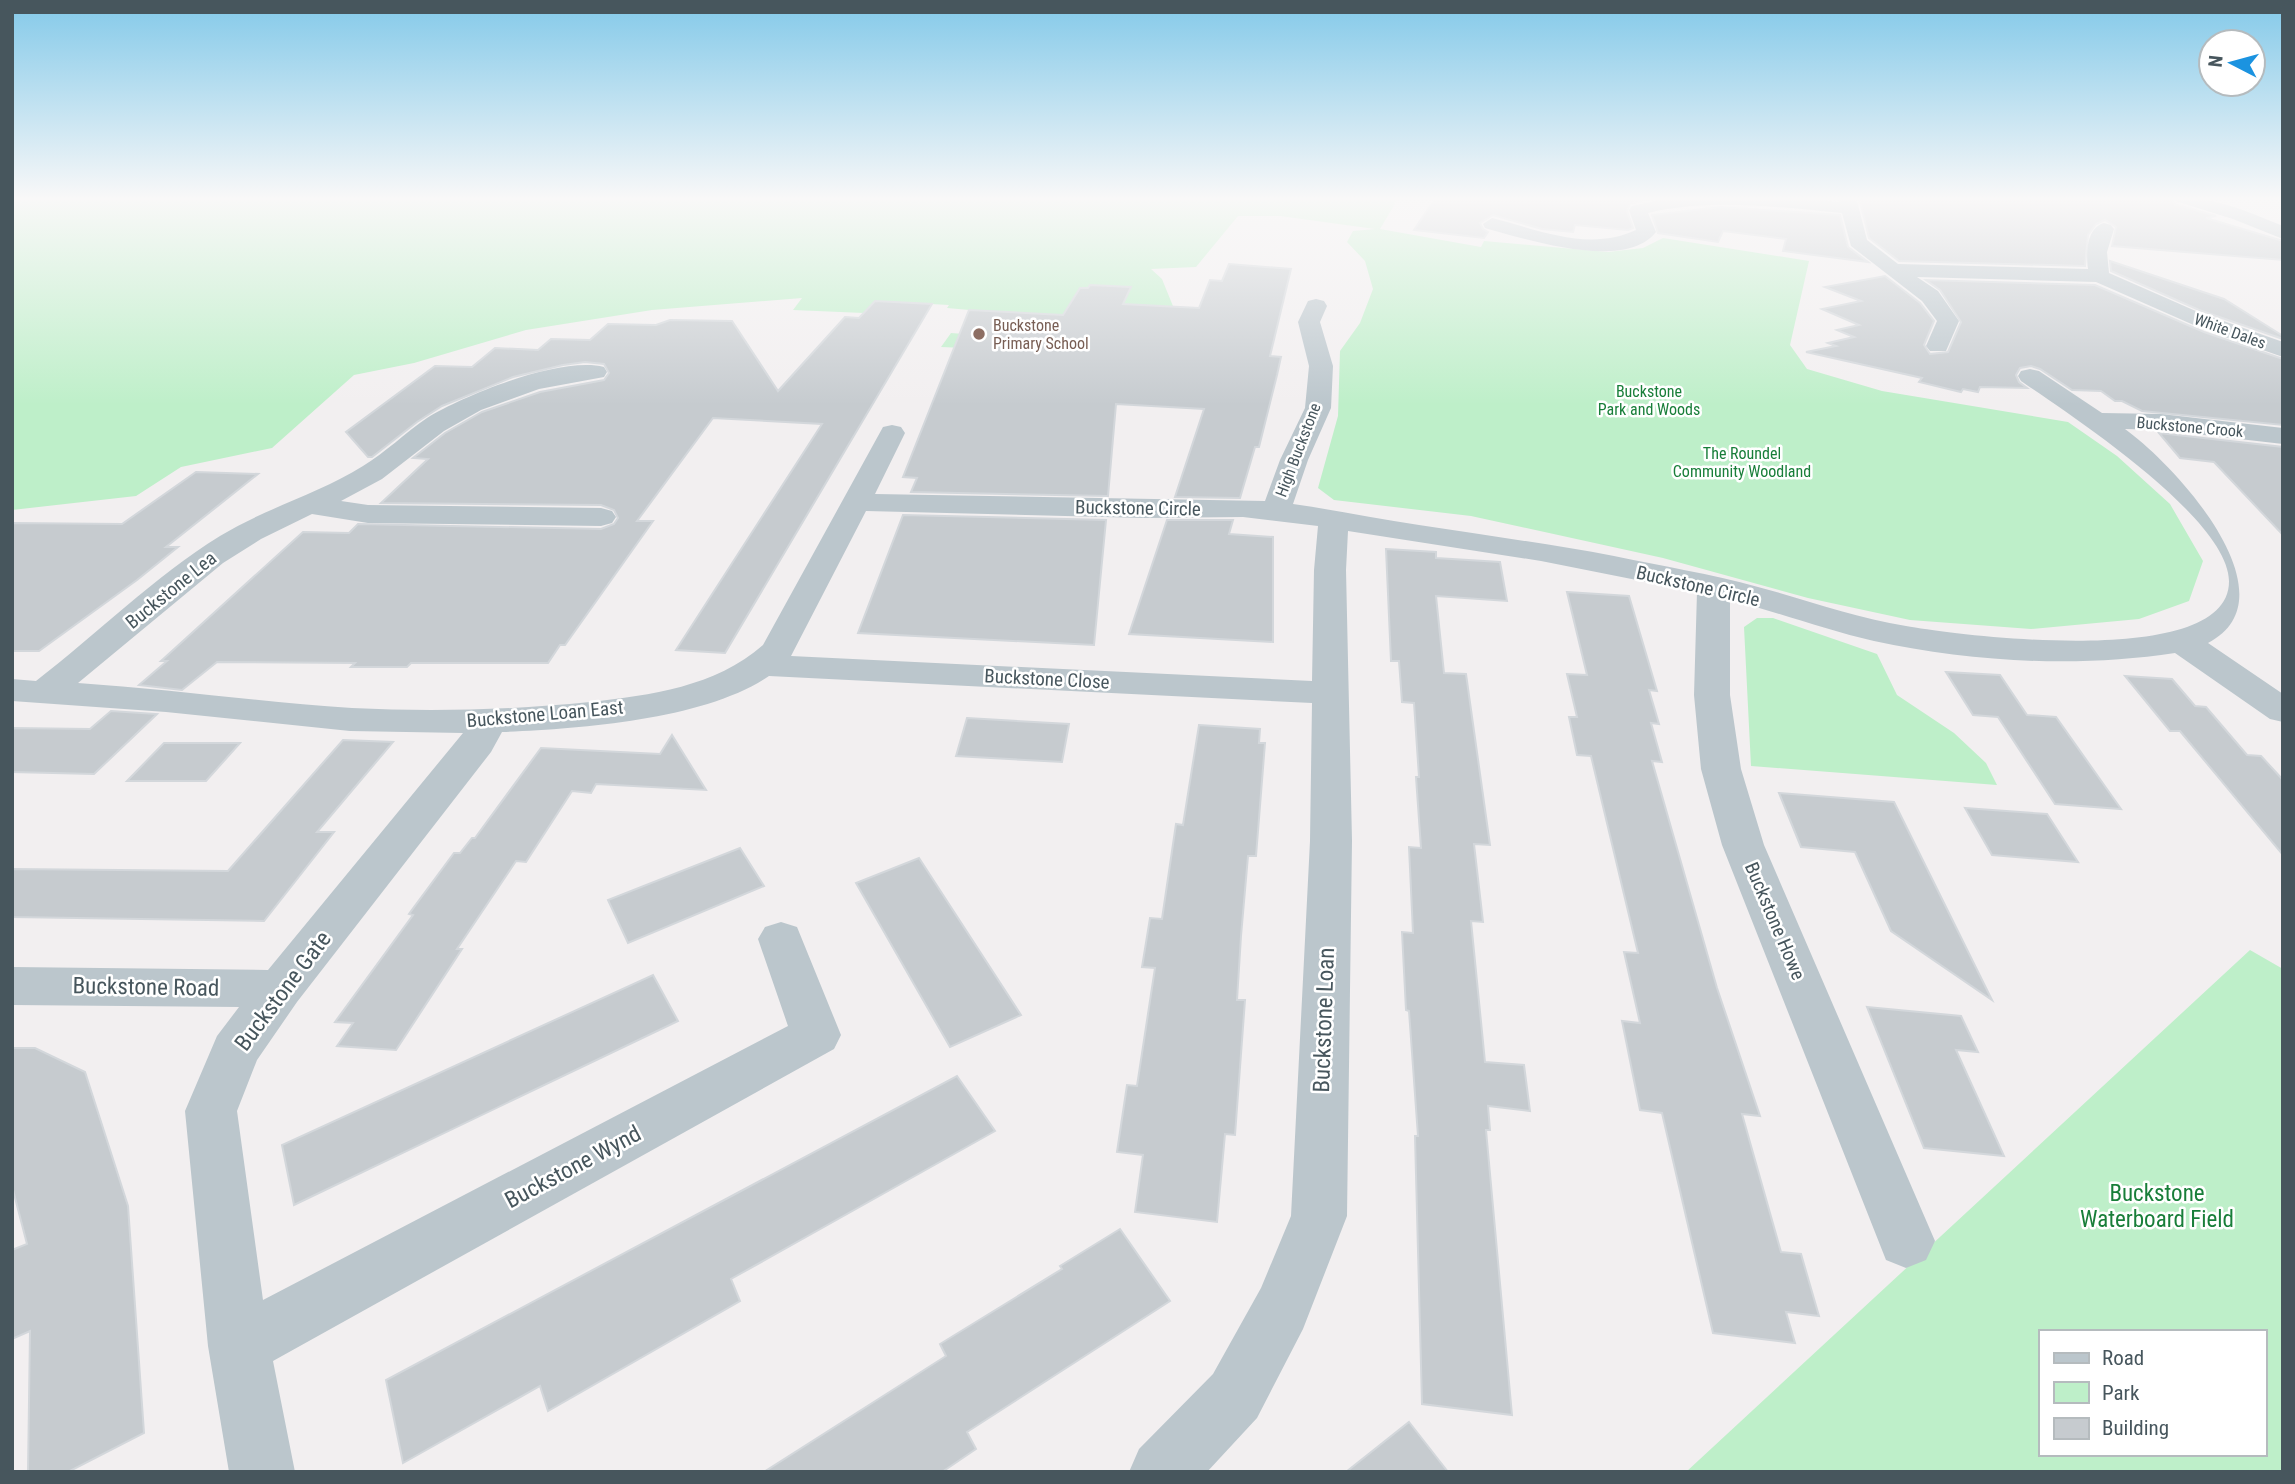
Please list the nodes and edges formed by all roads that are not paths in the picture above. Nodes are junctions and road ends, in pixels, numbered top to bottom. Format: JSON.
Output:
{"nodes":[{"id":1,"x":1889,"y":266,"type":"edge"},
{"id":2,"x":2097,"y":266,"type":"edge"},
{"id":3,"x":1894,"y":270,"type":"junction"},
{"id":4,"x":2101,"y":276,"type":"junction"},
{"id":5,"x":1319,"y":304,"type":"dead end"},
{"id":6,"x":1938,"y":346,"type":"dead end"},
{"id":7,"x":2283,"y":350,"type":"edge"},
{"id":8,"x":595,"y":372,"type":"dead end"},
{"id":9,"x":2030,"y":376,"type":"dead end"},
{"id":10,"x":2097,"y":421,"type":"junction"},
{"id":11,"x":892,"y":433,"type":"dead end"},
{"id":12,"x":2283,"y":436,"type":"edge"},
{"id":13,"x":856,"y":502,"type":"junction"},
{"id":14,"x":308,"y":504,"type":"junction"},
{"id":15,"x":1276,"y":511,"type":"junction"},
{"id":16,"x":601,"y":517,"type":"dead end"},
{"id":17,"x":1334,"y":521,"type":"junction"},
{"id":18,"x":1714,"y":586,"type":"junction"},
{"id":19,"x":2181,"y":641,"type":"junction"},
{"id":20,"x":764,"y":665,"type":"junction"},
{"id":21,"x":28,"y":692,"type":"edge"},
{"id":22,"x":1331,"y":693,"type":"junction"},
{"id":23,"x":2283,"y":711,"type":"edge"},
{"id":24,"x":488,"y":722,"type":"junction"},
{"id":25,"x":781,"y":939,"type":"dead end"},
{"id":26,"x":12,"y":986,"type":"edge"},
{"id":27,"x":280,"y":989,"type":"junction"},
{"id":28,"x":1906,"y":1241,"type":"dead end"},
{"id":29,"x":239,"y":1346,"type":"junction"},
{"id":30,"x":262,"y":1472,"type":"edge"},
{"id":31,"x":1162,"y":1472,"type":"edge"}],
"edges":[{"from":1,"to":3,"type":"street"},
{"from":2,"to":4,"type":"street"},
{"from":3,"to":4,"type":"street","name":"White Dales"},
{"from":3,"to":6,"type":"street"},
{"from":4,"to":7,"type":"street","name":"White Dales"},
{"from":5,"to":15,"type":"street","name":"High Buckstone"},
{"from":8,"to":14,"type":"street","name":"Buckstone Lea"},
{"from":9,"to":10,"type":"street","name":"Buckstone Circle"},
{"from":10,"to":12,"type":"street","name":"Buckstone Crook"},
{"from":10,"to":19,"type":"street","name":"Buckstone Circle"},
{"from":11,"to":13,"type":"street","name":"Buckstone Loan East"},
{"from":13,"to":15,"type":"street","name":"Buckstone Circle"},
{"from":13,"to":20,"type":"street","name":"Buckstone Loan East"},
{"from":14,"to":16,"type":"street"},
{"from":14,"to":21,"type":"street","name":"Buckstone Lea"},
{"from":15,"to":17,"type":"street","name":"Buckstone Circle"},
{"from":17,"to":18,"type":"street","name":"Buckstone Circle"},
{"from":17,"to":22,"type":"street","name":"Buckstone Loan"},
{"from":18,"to":19,"type":"street","name":"Buckstone Circle"},
{"from":18,"to":28,"type":"street","name":"Buckstone Howe"},
{"from":19,"to":23,"type":"street"},
{"from":20,"to":22,"type":"street","name":"Buckstone Close"},
{"from":20,"to":24,"type":"street","name":"Buckstone Loan East"},
{"from":21,"to":24,"type":"street","name":"Buckstone Loan East"},
{"from":22,"to":31,"type":"street","name":"Buckstone Loan"},
{"from":24,"to":27,"type":"street","name":"Buckstone Gate"},
{"from":25,"to":29,"type":"street","name":"Buckstone Wynd"},
{"from":26,"to":27,"type":"street","name":"Buckstone Road"},
{"from":27,"to":29,"type":"street","name":"Buckstone Gate"},
{"from":29,"to":30,"type":"street","name":"Buckstone Gate"}]}
